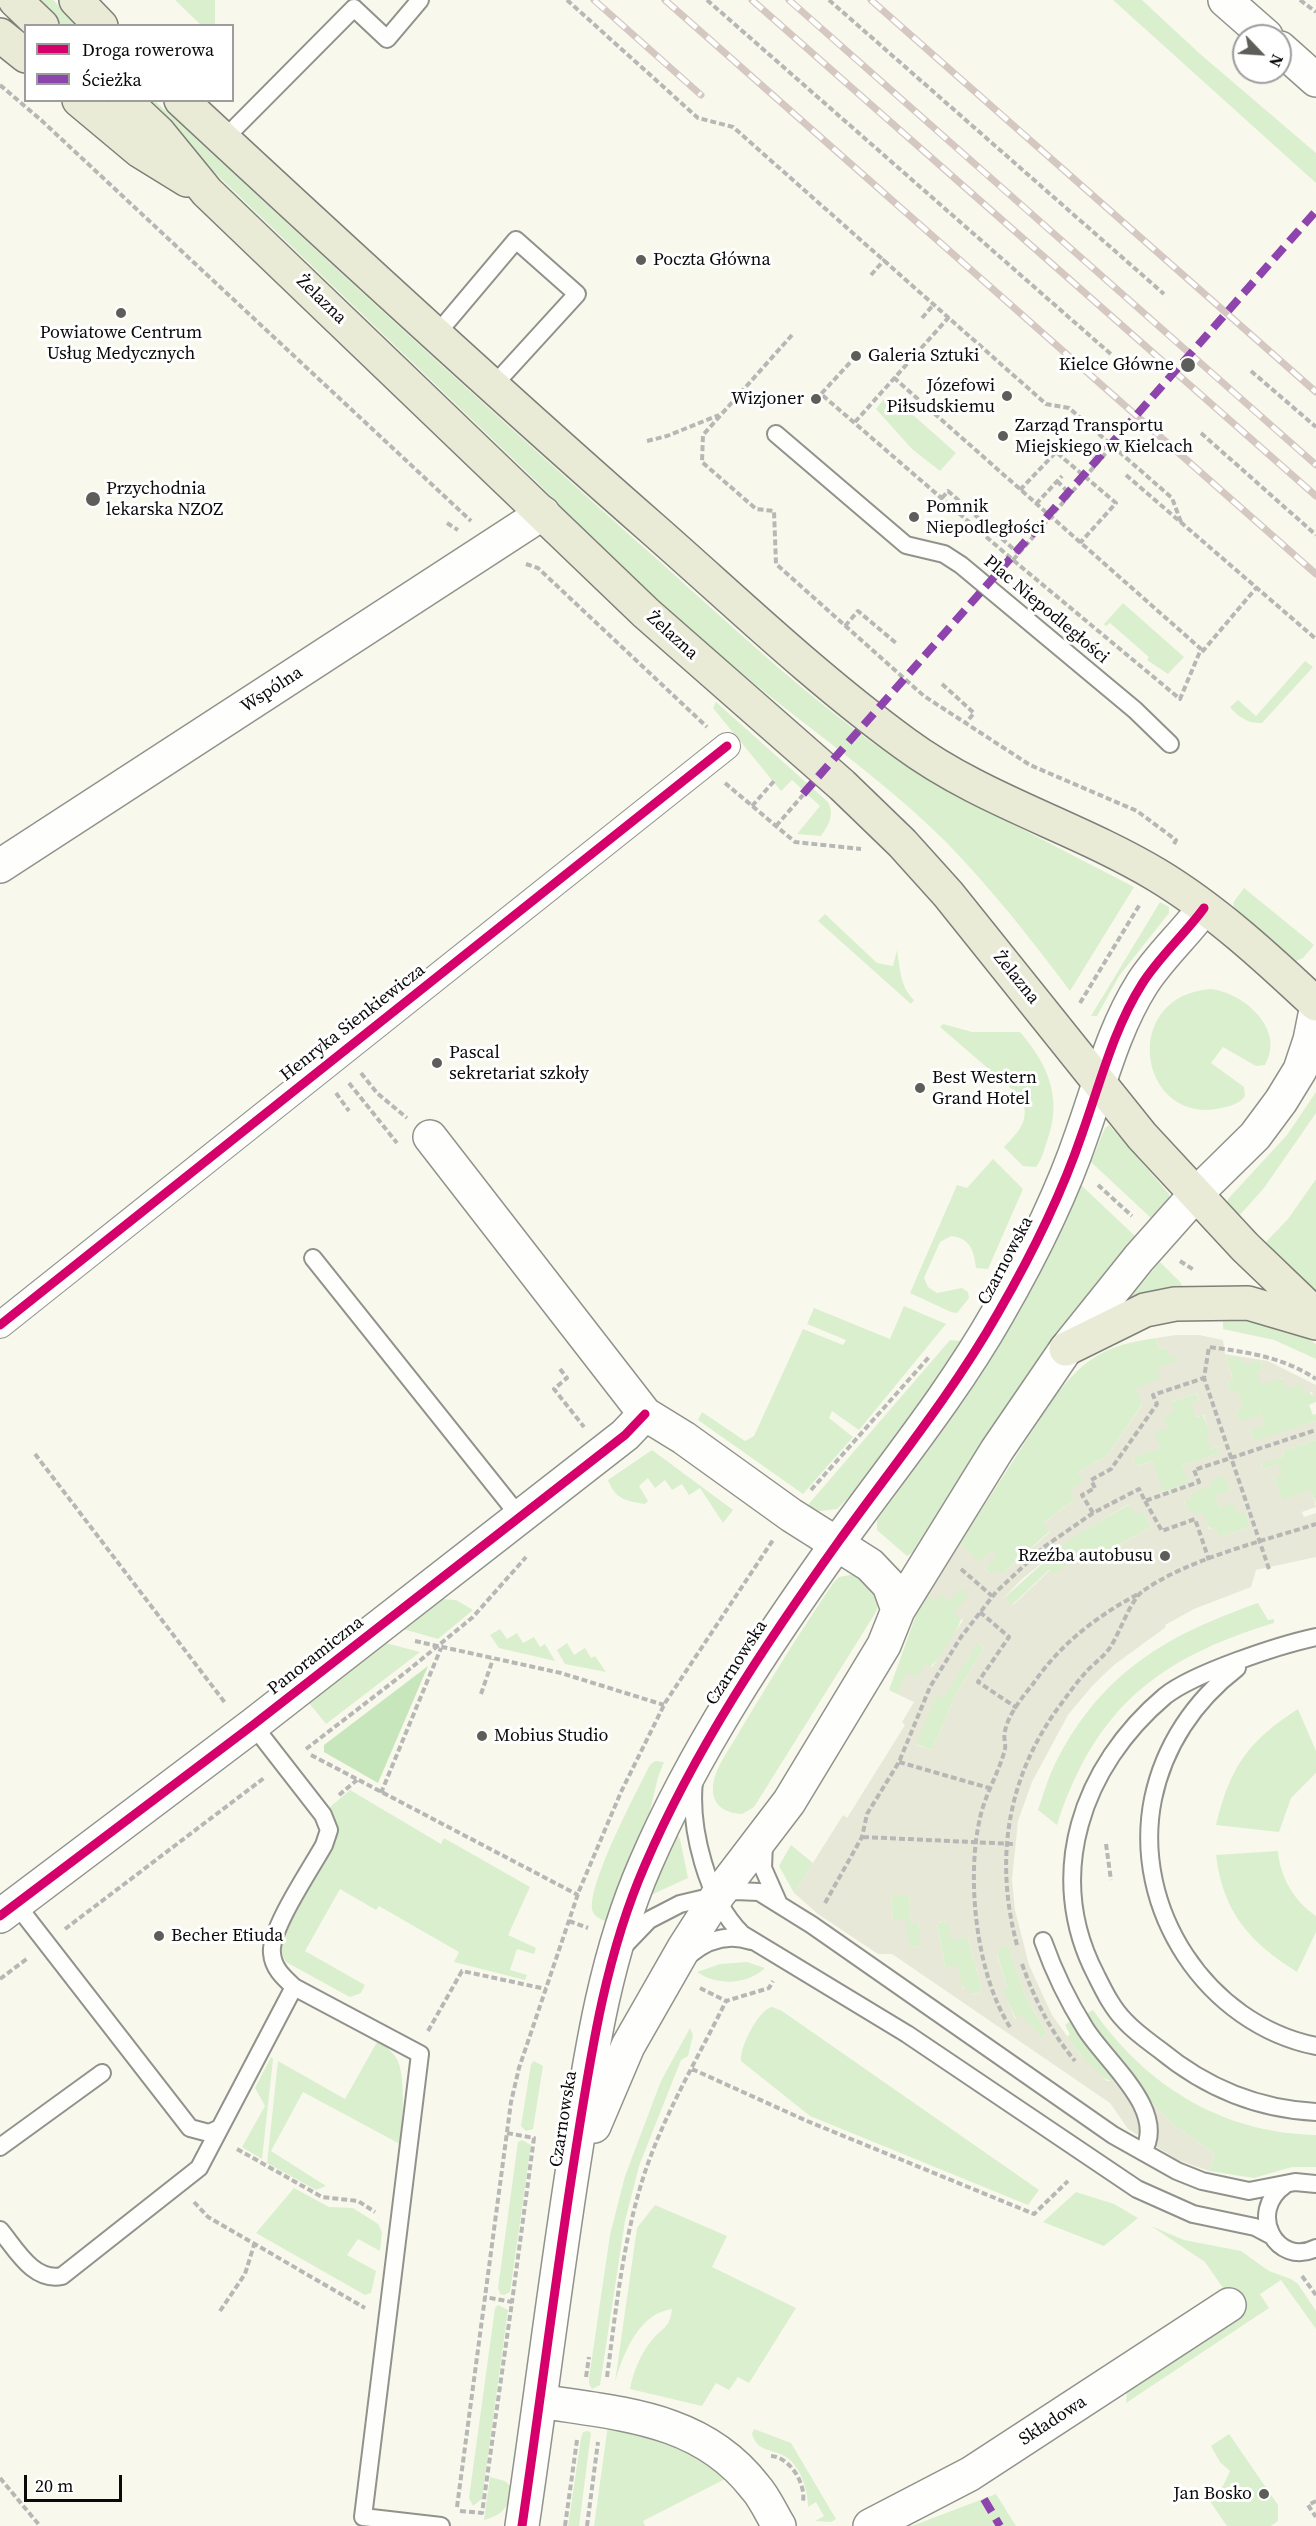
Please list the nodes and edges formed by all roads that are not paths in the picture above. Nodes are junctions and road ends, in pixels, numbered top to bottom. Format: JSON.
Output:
{"nodes":[{"id":1,"x":15,"y":0,"type":"edge"},
{"id":2,"x":76,"y":0,"type":"edge"},
{"id":3,"x":89,"y":0,"type":"edge"},
{"id":4,"x":420,"y":0,"type":"edge"},
{"id":5,"x":1225,"y":0,"type":"edge"},
{"id":6,"x":350,"y":4,"type":"edge"},
{"id":7,"x":40,"y":24,"type":"edge"},
{"id":8,"x":99,"y":24,"type":"edge"},
{"id":9,"x":105,"y":24,"type":"edge"},
{"id":10,"x":1252,"y":24,"type":"edge"},
{"id":11,"x":0,"y":34,"type":"edge"},
{"id":12,"x":24,"y":54,"type":"edge"},
{"id":13,"x":1292,"y":59,"type":"edge"},
{"id":14,"x":1316,"y":80,"type":"edge"},
{"id":15,"x":81,"y":102,"type":"edge"},
{"id":16,"x":126,"y":102,"type":"edge"},
{"id":17,"x":183,"y":102,"type":"edge"},
{"id":18,"x":223,"y":140,"type":"junction"},
{"id":19,"x":207,"y":192,"type":"junction"},
{"id":20,"x":435,"y":336,"type":"junction"},
{"id":21,"x":492,"y":387,"type":"junction"},
{"id":22,"x":776,"y":434,"type":"dead end"},
{"id":23,"x":543,"y":513,"type":"junction"},
{"id":24,"x":1170,"y":744,"type":"dead end"},
{"id":25,"x":727,"y":746,"type":"road end"},
{"id":26,"x":0,"y":866,"type":"edge"},
{"id":27,"x":1204,"y":908,"type":"junction"},
{"id":28,"x":1316,"y":1004,"type":"edge"},
{"id":29,"x":1316,"y":1010,"type":"edge"},
{"id":30,"x":1098,"y":1083,"type":"junction"},
{"id":31,"x":430,"y":1137,"type":"road end"},
{"id":32,"x":1195,"y":1195,"type":"junction"},
{"id":33,"x":313,"y":1258,"type":"dead end"},
{"id":34,"x":1316,"y":1315,"type":"edge"},
{"id":35,"x":1316,"y":1323,"type":"edge"},
{"id":36,"x":0,"y":1325,"type":"edge"},
{"id":37,"x":1066,"y":1349,"type":"junction"},
{"id":38,"x":645,"y":1414,"type":"junction"},
{"id":39,"x":520,"y":1517,"type":"junction"},
{"id":40,"x":837,"y":1544,"type":"junction"},
{"id":41,"x":898,"y":1610,"type":"junction"},
{"id":42,"x":1316,"y":1637,"type":"edge"},
{"id":43,"x":1249,"y":1658,"type":"junction"},
{"id":44,"x":250,"y":1728,"type":"junction"},
{"id":45,"x":699,"y":1756,"type":"junction"},
{"id":46,"x":770,"y":1828,"type":"junction"},
{"id":47,"x":717,"y":1895,"type":"junction"},
{"id":48,"x":778,"y":1902,"type":"junction"},
{"id":49,"x":8,"y":1910,"type":"edge"},
{"id":50,"x":1043,"y":1941,"type":"dead end"},
{"id":51,"x":757,"y":1944,"type":"junction"},
{"id":52,"x":608,"y":1972,"type":"junction"},
{"id":53,"x":683,"y":1980,"type":"junction"},
{"id":54,"x":294,"y":1987,"type":"junction"},
{"id":55,"x":1316,"y":2046,"type":"edge"},
{"id":56,"x":102,"y":2073,"type":"dead end"},
{"id":57,"x":1316,"y":2112,"type":"edge"},
{"id":58,"x":217,"y":2132,"type":"junction"},
{"id":59,"x":0,"y":2148,"type":"edge"},
{"id":60,"x":1143,"y":2152,"type":"junction"},
{"id":61,"x":1316,"y":2184,"type":"edge"},
{"id":62,"x":1285,"y":2185,"type":"junction"},
{"id":63,"x":0,"y":2230,"type":"edge"},
{"id":64,"x":563,"y":2231,"type":"junction"},
{"id":65,"x":1272,"y":2236,"type":"junction"},
{"id":66,"x":1316,"y":2249,"type":"edge"},
{"id":67,"x":1229,"y":2305,"type":"dead end"},
{"id":68,"x":540,"y":2401,"type":"junction"},
{"id":69,"x":441,"y":2526,"type":"edge"},
{"id":70,"x":522,"y":2526,"type":"edge"},
{"id":71,"x":779,"y":2526,"type":"edge"},
{"id":72,"x":870,"y":2526,"type":"edge"}],
"edges":[{"from":1,"to":7,"type":"main road"},
{"from":2,"to":8,"type":"main road"},
{"from":3,"to":9,"type":"main road"},
{"from":4,"to":6,"type":"lane"},
{"from":5,"to":10,"type":"street"},
{"from":6,"to":18,"type":"lane"},
{"from":11,"to":12,"type":"main road"},
{"from":13,"to":14,"type":"street"},
{"from":15,"to":19,"type":"main road"},
{"from":16,"to":19,"type":"main road","name":"Żelazna"},
{"from":17,"to":18,"type":"main road"},
{"from":18,"to":20,"type":"main road"},
{"from":19,"to":23,"type":"main road","name":"Żelazna"},
{"from":20,"to":21,"type":"main road"},
{"from":20,"to":21,"type":"lane"},
{"from":21,"to":27,"type":"main road"},
{"from":22,"to":24,"type":"lane","name":"Plac Niepodległości"},
{"from":23,"to":26,"type":"street","name":"Wspólna"},
{"from":23,"to":30,"type":"main road","name":"Żelazna"},
{"from":25,"to":36,"type":"street","name":"Henryka Sienkiewicza"},
{"from":27,"to":28,"type":"main road"},
{"from":27,"to":30,"type":"street","name":"Czarnowska"},
{"from":29,"to":32,"type":"street","name":"Czarnowska"},
{"from":30,"to":32,"type":"main road","name":"Żelazna"},
{"from":30,"to":40,"type":"street","name":"Czarnowska"},
{"from":31,"to":38,"type":"street"},
{"from":32,"to":34,"type":"main road","name":"Żelazna"},
{"from":32,"to":37,"type":"street","name":"Czarnowska"},
{"from":33,"to":39,"type":"lane"},
{"from":35,"to":37,"type":"main road"},
{"from":37,"to":41,"type":"street","name":"Czarnowska"},
{"from":38,"to":39,"type":"street","name":"Panoramiczna"},
{"from":38,"to":40,"type":"street"},
{"from":39,"to":44,"type":"street","name":"Panoramiczna"},
{"from":40,"to":41,"type":"street"},
{"from":40,"to":45,"type":"street","name":"Czarnowska"},
{"from":41,"to":46,"type":"street","name":"Czarnowska"},
{"from":42,"to":43,"type":"lane"},
{"from":43,"to":55,"type":"lane"},
{"from":43,"to":57,"type":"lane"},
{"from":44,"to":49,"type":"street","name":"Panoramiczna"},
{"from":44,"to":54,"type":"lane"},
{"from":45,"to":47,"type":"lane"},
{"from":45,"to":52,"type":"street","name":"Czarnowska"},
{"from":46,"to":47,"type":"street","name":"Czarnowska"},
{"from":46,"to":48,"type":"lane"},
{"from":47,"to":48,"type":"lane"},
{"from":47,"to":51,"type":"lane"},
{"from":47,"to":52,"type":"lane"},
{"from":47,"to":53,"type":"street","name":"Czarnowska"},
{"from":48,"to":60,"type":"lane"},
{"from":49,"to":58,"type":"lane"},
{"from":50,"to":60,"type":"lane"},
{"from":51,"to":53,"type":"lane"},
{"from":51,"to":65,"type":"lane"},
{"from":52,"to":64,"type":"street","name":"Czarnowska"},
{"from":53,"to":64,"type":"street","name":"Czarnowska"},
{"from":54,"to":58,"type":"lane"},
{"from":54,"to":69,"type":"lane"},
{"from":56,"to":59,"type":"lane"},
{"from":58,"to":63,"type":"lane"},
{"from":60,"to":62,"type":"lane"},
{"from":61,"to":62,"type":"lane"},
{"from":62,"to":65,"type":"lane"},
{"from":64,"to":68,"type":"street","name":"Czarnowska"},
{"from":65,"to":66,"type":"lane"},
{"from":67,"to":72,"type":"street","name":"Składowa"},
{"from":68,"to":70,"type":"street","name":"Czarnowska"},
{"from":68,"to":71,"type":"street"}]}
